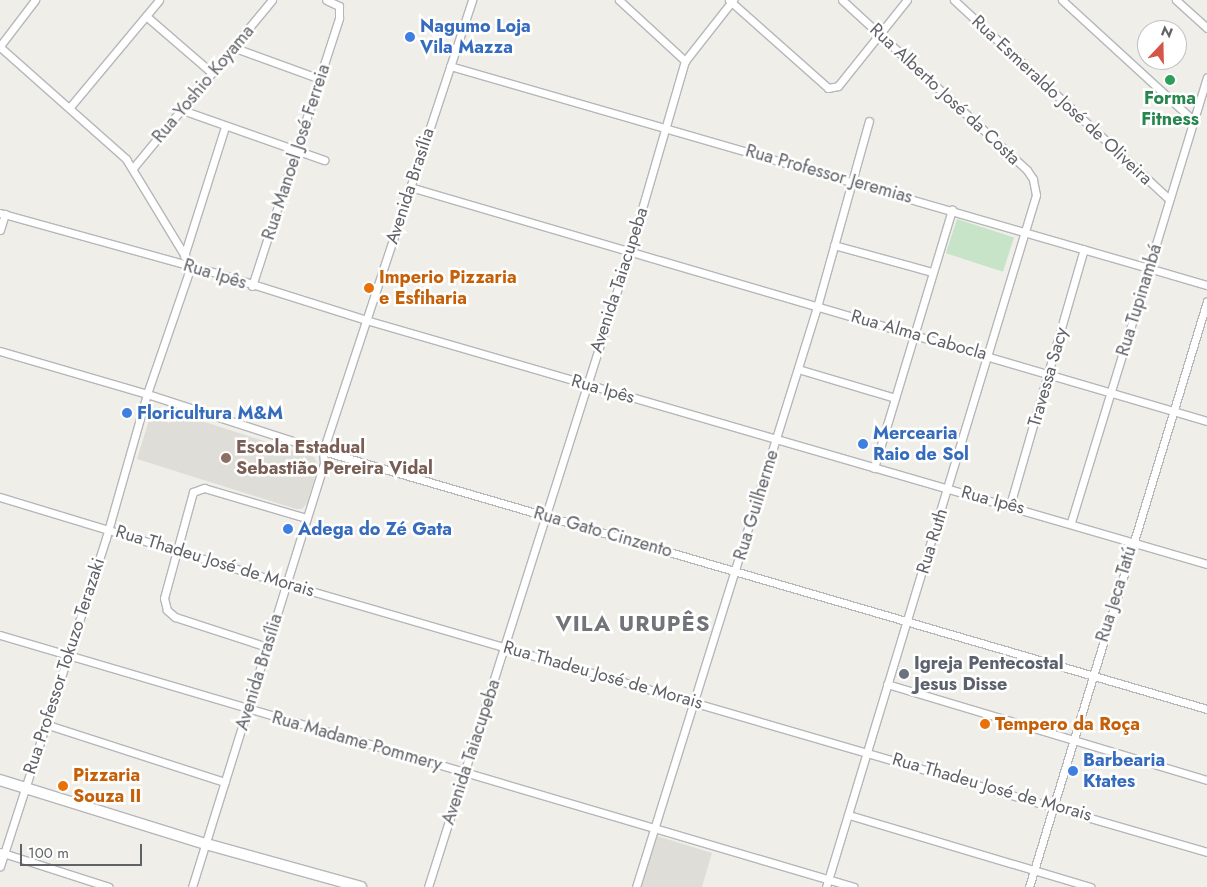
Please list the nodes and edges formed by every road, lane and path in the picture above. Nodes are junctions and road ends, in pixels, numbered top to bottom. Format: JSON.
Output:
{"nodes":[{"id":1,"x":35,"y":0,"type":"edge"},
{"id":2,"x":159,"y":0,"type":"edge"},
{"id":3,"x":272,"y":0,"type":"edge"},
{"id":4,"x":326,"y":0,"type":"edge"},
{"id":5,"x":472,"y":0,"type":"edge"},
{"id":6,"x":619,"y":0,"type":"edge"},
{"id":7,"x":842,"y":0,"type":"edge"},
{"id":8,"x":908,"y":0,"type":"edge"},
{"id":9,"x":954,"y":0,"type":"edge"},
{"id":10,"x":1062,"y":0,"type":"edge"},
{"id":11,"x":1176,"y":0,"type":"edge"},
{"id":12,"x":731,"y":1,"type":"edge"},
{"id":13,"x":146,"y":16,"type":"junction"},
{"id":14,"x":1207,"y":28,"type":"edge"},
{"id":15,"x":880,"y":34,"type":"junction"},
{"id":16,"x":0,"y":47,"type":"edge"},
{"id":17,"x":235,"y":48,"type":"junction"},
{"id":18,"x":685,"y":61,"type":"junction"},
{"id":19,"x":450,"y":66,"type":"junction"},
{"id":20,"x":212,"y":73,"type":"junction"},
{"id":21,"x":320,"y":79,"type":"junction"},
{"id":22,"x":1206,"y":83,"type":"edge"},
{"id":23,"x":70,"y":107,"type":"junction"},
{"id":24,"x":182,"y":110,"type":"junction"},
{"id":25,"x":870,"y":120,"type":"dead end"},
{"id":26,"x":1193,"y":120,"type":"junction"},
{"id":27,"x":224,"y":126,"type":"junction"},
{"id":28,"x":666,"y":128,"type":"junction"},
{"id":29,"x":297,"y":152,"type":"junction"},
{"id":30,"x":324,"y":160,"type":"dead end"},
{"id":31,"x":133,"y":168,"type":"junction"},
{"id":32,"x":853,"y":181,"type":"junction"},
{"id":33,"x":410,"y":187,"type":"junction"},
{"id":34,"x":1036,"y":195,"type":"joint"},
{"id":35,"x":1169,"y":199,"type":"junction"},
{"id":36,"x":952,"y":210,"type":"junction"},
{"id":37,"x":3,"y":214,"type":"edge"},
{"id":38,"x":0,"y":230,"type":"edge"},
{"id":39,"x":1025,"y":232,"type":"junction"},
{"id":40,"x":834,"y":245,"type":"junction"},
{"id":41,"x":1084,"y":249,"type":"junction"},
{"id":42,"x":630,"y":250,"type":"junction"},
{"id":43,"x":184,"y":256,"type":"junction"},
{"id":44,"x":191,"y":266,"type":"junction"},
{"id":45,"x":1149,"y":268,"type":"junction"},
{"id":46,"x":932,"y":272,"type":"junction"},
{"id":47,"x":1207,"y":285,"type":"edge"},
{"id":48,"x":252,"y":286,"type":"junction"},
{"id":49,"x":1207,"y":301,"type":"edge"},
{"id":50,"x":818,"y":307,"type":"junction"},
{"id":51,"x":366,"y":320,"type":"junction"},
{"id":52,"x":915,"y":333,"type":"junction"},
{"id":53,"x":0,"y":351,"type":"edge"},
{"id":54,"x":989,"y":355,"type":"junction"},
{"id":55,"x":798,"y":369,"type":"junction"},
{"id":56,"x":1050,"y":373,"type":"junction"},
{"id":57,"x":586,"y":384,"type":"junction"},
{"id":58,"x":1110,"y":392,"type":"junction"},
{"id":59,"x":147,"y":394,"type":"junction"},
{"id":60,"x":895,"y":398,"type":"junction"},
{"id":61,"x":1173,"y":411,"type":"junction"},
{"id":62,"x":1207,"y":421,"type":"edge"},
{"id":63,"x":777,"y":439,"type":"junction"},
{"id":64,"x":322,"y":451,"type":"junction"},
{"id":65,"x":874,"y":468,"type":"junction"},
{"id":66,"x":948,"y":488,"type":"junction"},
{"id":67,"x":0,"y":497,"type":"edge"},
{"id":68,"x":1010,"y":505,"type":"junction"},
{"id":69,"x":546,"y":516,"type":"junction"},
{"id":70,"x":306,"y":518,"type":"junction"},
{"id":71,"x":1072,"y":522,"type":"junction"},
{"id":72,"x":109,"y":529,"type":"junction"},
{"id":73,"x":1133,"y":541,"type":"junction"},
{"id":74,"x":177,"y":551,"type":"junction"},
{"id":75,"x":1207,"y":564,"type":"edge"},
{"id":76,"x":735,"y":570,"type":"junction"},
{"id":77,"x":287,"y":584,"type":"junction"},
{"id":78,"x":907,"y":620,"type":"junction"},
{"id":79,"x":0,"y":635,"type":"edge"},
{"id":80,"x":267,"y":647,"type":"junction"},
{"id":81,"x":505,"y":647,"type":"junction"},
{"id":82,"x":66,"y":655,"type":"junction"},
{"id":83,"x":1091,"y":674,"type":"junction"},
{"id":84,"x":888,"y":684,"type":"junction"},
{"id":85,"x":693,"y":701,"type":"junction"},
{"id":86,"x":1207,"y":709,"type":"edge"},
{"id":87,"x":248,"y":710,"type":"junction"},
{"id":88,"x":45,"y":724,"type":"junction"},
{"id":89,"x":1072,"y":739,"type":"junction"},
{"id":90,"x":868,"y":751,"type":"junction"},
{"id":91,"x":465,"y":771,"type":"junction"},
{"id":92,"x":0,"y":780,"type":"edge"},
{"id":93,"x":1207,"y":780,"type":"edge"},
{"id":94,"x":225,"y":782,"type":"junction"},
{"id":95,"x":25,"y":788,"type":"junction"},
{"id":96,"x":1053,"y":805,"type":"junction"},
{"id":97,"x":849,"y":815,"type":"junction"},
{"id":98,"x":654,"y":827,"type":"junction"},
{"id":99,"x":206,"y":844,"type":"junction"},
{"id":100,"x":1207,"y":852,"type":"edge"},
{"id":101,"x":2,"y":853,"type":"edge"},
{"id":102,"x":0,"y":866,"type":"edge"},
{"id":103,"x":1034,"y":870,"type":"junction"},
{"id":104,"x":828,"y":883,"type":"edge"},
{"id":105,"x":109,"y":887,"type":"edge"},
{"id":106,"x":192,"y":887,"type":"edge"},
{"id":107,"x":361,"y":887,"type":"edge"},
{"id":108,"x":428,"y":887,"type":"edge"},
{"id":109,"x":636,"y":887,"type":"edge"},
{"id":110,"x":854,"y":887,"type":"edge"},
{"id":111,"x":1029,"y":887,"type":"edge"},
{"id":112,"x":1092,"y":887,"type":"edge"}],
"edges":[{"from":1,"to":16,"type":"street"},
{"from":2,"to":13,"type":"street"},
{"from":3,"to":17,"type":"street","name":"Rua Yoshio Koyama"},
{"from":4,"to":21,"type":"street","name":"Rua Manoel José Ferreia"},
{"from":5,"to":19,"type":"street","name":"Avenida Brasília"},
{"from":6,"to":18,"type":"street"},
{"from":7,"to":15,"type":"street","name":"Rua Alberto José da Costa"},
{"from":8,"to":15,"type":"street"},
{"from":9,"to":35,"type":"street","name":"Rua Esmeraldo José de Oliveira"},
{"from":10,"to":26,"type":"street"},
{"from":11,"to":14,"type":"street"},
{"from":12,"to":15,"type":"street"},
{"from":12,"to":18,"type":"street","name":"Avenida Taiacupeba"},
{"from":13,"to":20,"type":"street"},
{"from":13,"to":23,"type":"street"},
{"from":15,"to":34,"type":"street","name":"Rua Alberto José da Costa"},
{"from":16,"to":23,"type":"street"},
{"from":17,"to":20,"type":"street","name":"Rua Yoshio Koyama"},
{"from":17,"to":21,"type":"street"},
{"from":18,"to":28,"type":"street","name":"Avenida Taiacupeba"},
{"from":19,"to":28,"type":"street","name":"Rua Professor Jeremias"},
{"from":19,"to":33,"type":"street","name":"Avenida Brasília"},
{"from":20,"to":24,"type":"street","name":"Rua Yoshio Koyama"},
{"from":21,"to":29,"type":"street","name":"Rua Manoel José Ferreia"},
{"from":22,"to":26,"type":"street","name":"Rua Tupinambá"},
{"from":23,"to":31,"type":"street"},
{"from":24,"to":27,"type":"street"},
{"from":24,"to":31,"type":"street","name":"Rua Yoshio Koyama"},
{"from":25,"to":32,"type":"street","name":"Rua Guilherme"},
{"from":26,"to":35,"type":"street","name":"Rua Tupinambá"},
{"from":27,"to":29,"type":"street"},
{"from":27,"to":43,"type":"street"},
{"from":28,"to":32,"type":"street","name":"Rua Professor Jeremias"},
{"from":28,"to":42,"type":"street","name":"Avenida Taiacupeba"},
{"from":29,"to":30,"type":"street"},
{"from":29,"to":48,"type":"street","name":"Rua Manoel José Ferreia"},
{"from":31,"to":43,"type":"street"},
{"from":32,"to":36,"type":"street","name":"Rua Professor Jeremias"},
{"from":32,"to":40,"type":"street","name":"Rua Guilherme"},
{"from":33,"to":42,"type":"street","name":"Rua Alma Cabocla"},
{"from":33,"to":51,"type":"street","name":"Avenida Brasília"},
{"from":34,"to":39,"type":"street","name":"Rua Ruth"},
{"from":35,"to":45,"type":"street","name":"Rua Tupinambá"},
{"from":36,"to":39,"type":"street","name":"Rua Professor Jeremias"},
{"from":36,"to":46,"type":"street"},
{"from":37,"to":38,"type":"street"},
{"from":37,"to":44,"type":"street","name":"Rua Ipês"},
{"from":39,"to":41,"type":"street","name":"Rua Professor Jeremias"},
{"from":39,"to":54,"type":"street","name":"Rua Ruth"},
{"from":40,"to":46,"type":"street"},
{"from":40,"to":50,"type":"street","name":"Rua Guilherme"},
{"from":41,"to":45,"type":"street","name":"Rua Professor Jeremias"},
{"from":41,"to":56,"type":"street","name":"Travessa Sacy"},
{"from":42,"to":50,"type":"street","name":"Rua Alma Cabocla"},
{"from":42,"to":57,"type":"street","name":"Avenida Taiacupeba"},
{"from":43,"to":44,"type":"street"},
{"from":44,"to":48,"type":"street","name":"Rua Ipês"},
{"from":44,"to":59,"type":"street","name":"Rua Professor Tokuzo Terazaki"},
{"from":45,"to":47,"type":"street","name":"Rua Professor Jeremias"},
{"from":45,"to":58,"type":"street","name":"Rua Tupinambá"},
{"from":46,"to":52,"type":"street"},
{"from":48,"to":51,"type":"street","name":"Rua Ipês"},
{"from":49,"to":61,"type":"street","name":"Rua Jeca Tatú"},
{"from":50,"to":52,"type":"street","name":"Rua Alma Cabocla"},
{"from":50,"to":55,"type":"street","name":"Rua Guilherme"},
{"from":51,"to":57,"type":"street","name":"Rua Ipês"},
{"from":51,"to":64,"type":"street","name":"Avenida Brasília"},
{"from":52,"to":54,"type":"street","name":"Rua Alma Cabocla"},
{"from":52,"to":60,"type":"street"},
{"from":53,"to":59,"type":"street","name":"Rua Gato Cinzento"},
{"from":54,"to":56,"type":"street","name":"Rua Alma Cabocla"},
{"from":54,"to":66,"type":"street","name":"Rua Ruth"},
{"from":55,"to":60,"type":"street"},
{"from":55,"to":63,"type":"street","name":"Rua Guilherme"},
{"from":56,"to":58,"type":"street","name":"Rua Alma Cabocla"},
{"from":56,"to":68,"type":"street","name":"Travessa Sacy"},
{"from":57,"to":63,"type":"street","name":"Rua Ipês"},
{"from":57,"to":69,"type":"street","name":"Avenida Taiacupeba"},
{"from":58,"to":61,"type":"street","name":"Rua Alma Cabocla"},
{"from":58,"to":71,"type":"street","name":"Rua Tupinambá"},
{"from":59,"to":64,"type":"street","name":"Rua Gato Cinzento"},
{"from":59,"to":72,"type":"street","name":"Rua Professor Tokuzo Terazaki"},
{"from":60,"to":65,"type":"street"},
{"from":61,"to":62,"type":"street","name":"Rua Alma Cabocla"},
{"from":61,"to":73,"type":"street","name":"Rua Jeca Tatú"},
{"from":63,"to":65,"type":"street","name":"Rua Ipês"},
{"from":63,"to":76,"type":"street","name":"Rua Guilherme"},
{"from":64,"to":69,"type":"street","name":"Rua Gato Cinzento"},
{"from":64,"to":70,"type":"street","name":"Avenida Brasília"},
{"from":65,"to":66,"type":"street","name":"Rua Ipês"},
{"from":66,"to":68,"type":"street","name":"Rua Ipês"},
{"from":66,"to":78,"type":"street","name":"Rua Ruth"},
{"from":67,"to":72,"type":"street","name":"Rua Thadeu José de Morais"},
{"from":68,"to":71,"type":"street","name":"Rua Ipês"},
{"from":69,"to":76,"type":"street","name":"Rua Gato Cinzento"},
{"from":69,"to":81,"type":"street","name":"Avenida Taiacupeba"},
{"from":70,"to":74,"type":"street"},
{"from":70,"to":77,"type":"street","name":"Avenida Brasília"},
{"from":71,"to":73,"type":"street","name":"Rua Ipês"},
{"from":72,"to":74,"type":"street","name":"Rua Thadeu José de Morais"},
{"from":72,"to":82,"type":"street","name":"Rua Professor Tokuzo Terazaki"},
{"from":73,"to":75,"type":"street","name":"Rua Ipês"},
{"from":73,"to":83,"type":"street","name":"Rua Jeca Tatú"},
{"from":74,"to":77,"type":"street","name":"Rua Thadeu José de Morais"},
{"from":74,"to":80,"type":"street"},
{"from":76,"to":78,"type":"street","name":"Rua Gato Cinzento"},
{"from":76,"to":85,"type":"street","name":"Rua Guilherme"},
{"from":77,"to":80,"type":"street","name":"Avenida Brasília"},
{"from":77,"to":81,"type":"street","name":"Rua Thadeu José de Morais"},
{"from":78,"to":83,"type":"street","name":"Rua Gato Cinzento"},
{"from":78,"to":84,"type":"street","name":"Rua Ruth"},
{"from":79,"to":82,"type":"street","name":"Rua Madame Pommery"},
{"from":80,"to":87,"type":"street","name":"Avenida Brasília"},
{"from":81,"to":85,"type":"street","name":"Rua Thadeu José de Morais"},
{"from":81,"to":91,"type":"street","name":"Avenida Taiacupeba"},
{"from":82,"to":87,"type":"street","name":"Rua Madame Pommery"},
{"from":82,"to":88,"type":"street","name":"Rua Professor Tokuzo Terazaki"},
{"from":83,"to":86,"type":"street","name":"Rua Gato Cinzento"},
{"from":83,"to":89,"type":"street","name":"Rua Jeca Tatú"},
{"from":84,"to":89,"type":"street"},
{"from":84,"to":90,"type":"street","name":"Rua Ruth"},
{"from":85,"to":90,"type":"street","name":"Rua Thadeu José de Morais"},
{"from":85,"to":98,"type":"street","name":"Rua Guilherme"},
{"from":87,"to":91,"type":"street","name":"Rua Madame Pommery"},
{"from":87,"to":94,"type":"street","name":"Avenida Brasília"},
{"from":88,"to":94,"type":"street"},
{"from":88,"to":95,"type":"street","name":"Rua Professor Tokuzo Terazaki"},
{"from":89,"to":93,"type":"street"},
{"from":89,"to":96,"type":"street","name":"Rua Jeca Tatú"},
{"from":90,"to":96,"type":"street","name":"Rua Thadeu José de Morais"},
{"from":90,"to":97,"type":"street","name":"Rua Ruth"},
{"from":91,"to":98,"type":"street","name":"Rua Madame Pommery"},
{"from":91,"to":108,"type":"street","name":"Avenida Taiacupeba"},
{"from":92,"to":95,"type":"street"},
{"from":94,"to":99,"type":"street","name":"Avenida Brasília"},
{"from":95,"to":99,"type":"street"},
{"from":95,"to":101,"type":"street","name":"Rua Professor Tokuzo Terazaki"},
{"from":96,"to":100,"type":"street","name":"Rua Thadeu José de Morais"},
{"from":96,"to":103,"type":"street","name":"Rua Jeca Tatú"},
{"from":97,"to":103,"type":"street"},
{"from":97,"to":104,"type":"street","name":"Rua Ruth"},
{"from":98,"to":104,"type":"street","name":"Rua Madame Pommery"},
{"from":98,"to":109,"type":"street","name":"Rua Guilherme"},
{"from":99,"to":106,"type":"street","name":"Avenida Brasília"},
{"from":99,"to":107,"type":"street"},
{"from":101,"to":102,"type":"street","name":"Rua Professor Tokuzo Terazaki"},
{"from":101,"to":105,"type":"street"},
{"from":103,"to":111,"type":"street","name":"Rua Jeca Tatú"},
{"from":103,"to":112,"type":"street"},
{"from":104,"to":110,"type":"street","name":"Rua Madame Pommery"}]}
